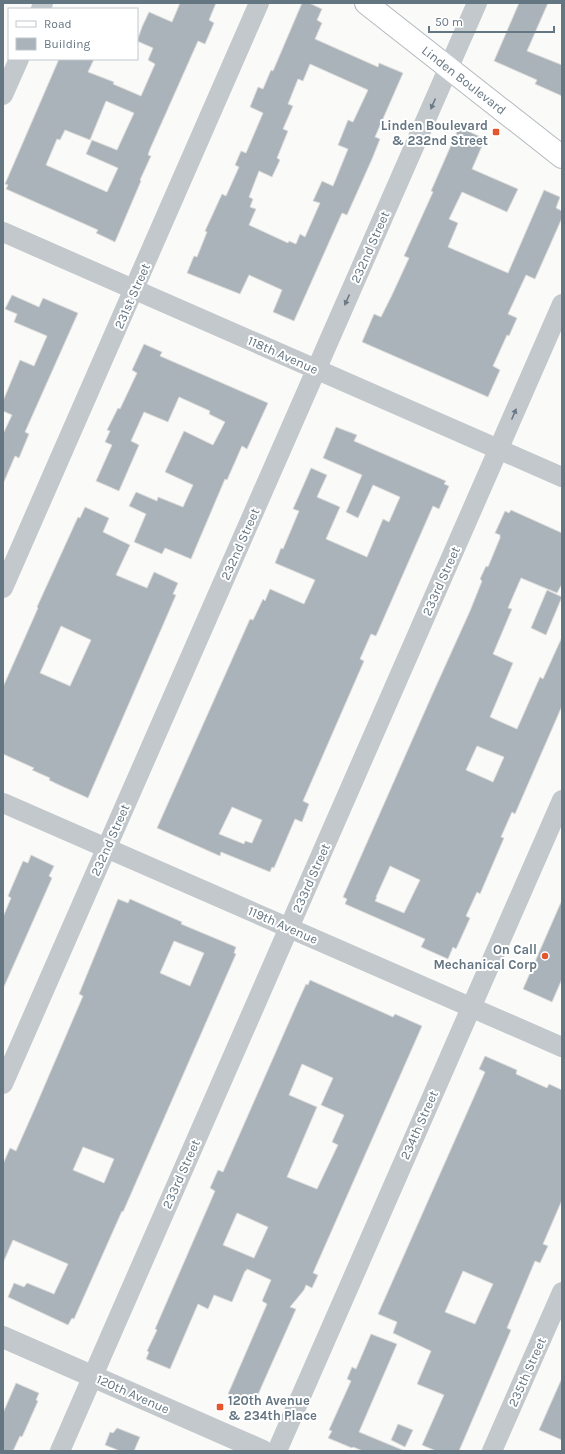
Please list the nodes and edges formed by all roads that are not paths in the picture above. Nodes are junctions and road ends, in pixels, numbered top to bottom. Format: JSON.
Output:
{"nodes":[{"id":1,"x":259,"y":3,"type":"edge"},
{"id":2,"x":366,"y":3,"type":"edge"},
{"id":3,"x":477,"y":3,"type":"edge"},
{"id":4,"x":19,"y":60,"type":"edge"},
{"id":5,"x":448,"y":69,"type":"junction"},
{"id":6,"x":3,"y":95,"type":"edge"},
{"id":7,"x":562,"y":157,"type":"edge"},
{"id":8,"x":3,"y":232,"type":"edge"},
{"id":9,"x":134,"y":290,"type":"junction"},
{"id":10,"x":562,"y":304,"type":"edge"},
{"id":11,"x":316,"y":369,"type":"junction"},
{"id":12,"x":499,"y":449,"type":"junction"},
{"id":13,"x":562,"y":477,"type":"edge"},
{"id":14,"x":3,"y":588,"type":"edge"},
{"id":15,"x":562,"y":800,"type":"edge"},
{"id":16,"x":3,"y":803,"type":"edge"},
{"id":17,"x":106,"y":848,"type":"junction"},
{"id":18,"x":289,"y":928,"type":"junction"},
{"id":19,"x":471,"y":1007,"type":"junction"},
{"id":20,"x":562,"y":1047,"type":"edge"},
{"id":21,"x":3,"y":1084,"type":"edge"},
{"id":22,"x":562,"y":1292,"type":"edge"},
{"id":23,"x":3,"y":1337,"type":"edge"},
{"id":24,"x":92,"y":1376,"type":"junction"},
{"id":25,"x":60,"y":1451,"type":"edge"},
{"id":26,"x":263,"y":1451,"type":"edge"},
{"id":27,"x":277,"y":1451,"type":"edge"},
{"id":28,"x":492,"y":1451,"type":"edge"}],
"edges":[{"from":1,"to":9,"type":"street","name":"231st Street"},
{"from":2,"to":5,"type":"main road","name":"Linden Boulevard"},
{"from":3,"to":5,"type":"street","name":"232nd Street"},
{"from":4,"to":6,"type":"street"},
{"from":5,"to":7,"type":"main road","name":"Linden Boulevard"},
{"from":5,"to":11,"type":"street","name":"232nd Street","one_way":true},
{"from":8,"to":9,"type":"street","name":"118th Avenue"},
{"from":9,"to":11,"type":"street","name":"118th Avenue"},
{"from":9,"to":14,"type":"street","name":"231st Street"},
{"from":12,"to":10,"type":"street","name":"233rd Street","one_way":true},
{"from":11,"to":12,"type":"street","name":"118th Avenue"},
{"from":11,"to":17,"type":"street","name":"232nd Street"},
{"from":12,"to":13,"type":"street","name":"118th Avenue"},
{"from":12,"to":18,"type":"street","name":"233rd Street"},
{"from":15,"to":19,"type":"street","name":"234th Street"},
{"from":16,"to":17,"type":"street","name":"119th Avenue"},
{"from":17,"to":18,"type":"street","name":"119th Avenue"},
{"from":17,"to":21,"type":"street","name":"232nd Street"},
{"from":18,"to":19,"type":"street","name":"119th Avenue"},
{"from":18,"to":24,"type":"street","name":"233rd Street"},
{"from":19,"to":20,"type":"street","name":"119th Avenue"},
{"from":19,"to":27,"type":"street","name":"234th Street"},
{"from":22,"to":28,"type":"street","name":"235th Street"},
{"from":23,"to":24,"type":"street","name":"120th Avenue"},
{"from":24,"to":25,"type":"street","name":"233rd Street"},
{"from":24,"to":26,"type":"street","name":"120th Avenue"}]}
